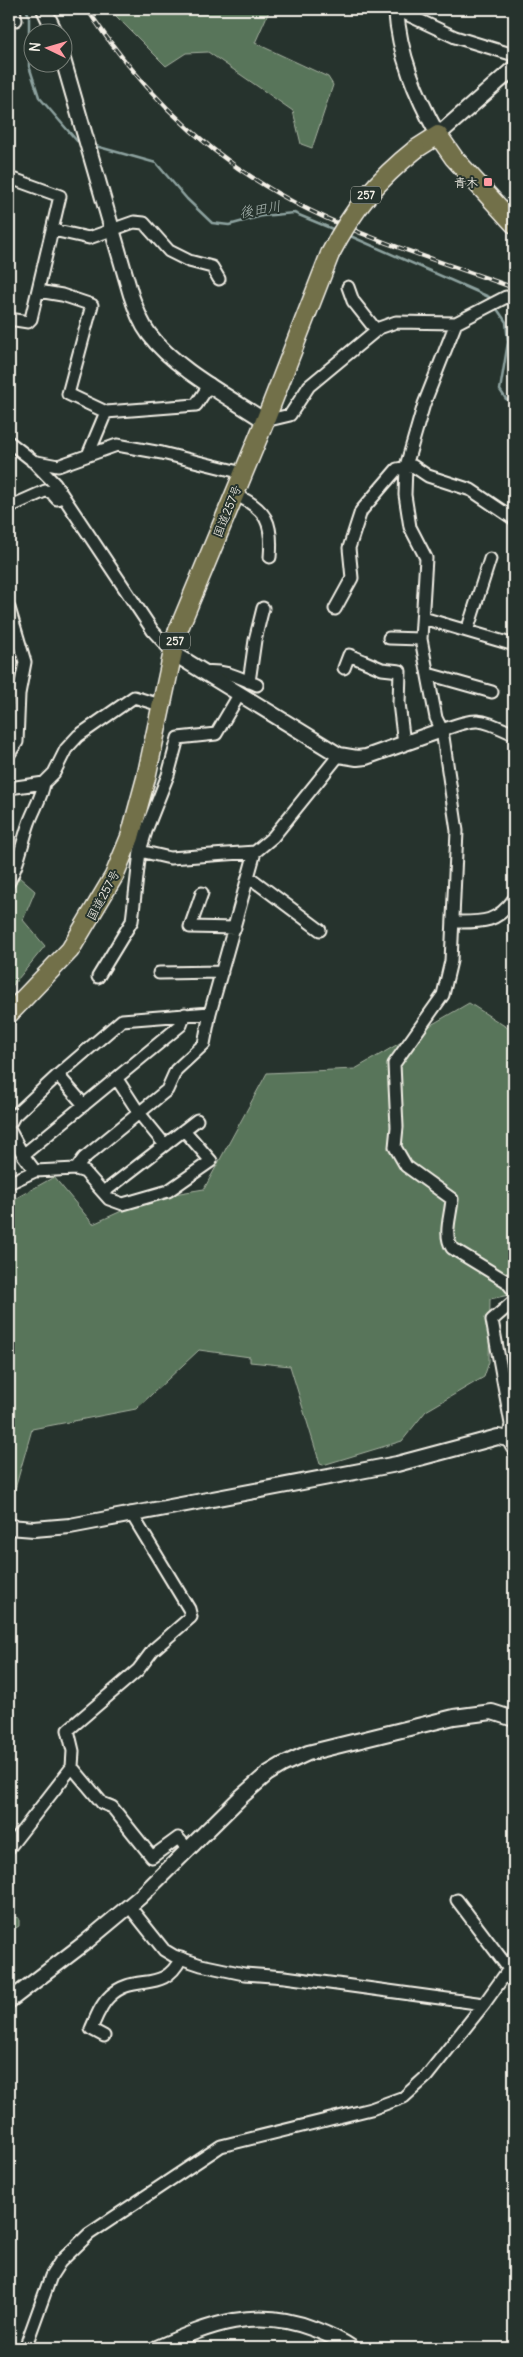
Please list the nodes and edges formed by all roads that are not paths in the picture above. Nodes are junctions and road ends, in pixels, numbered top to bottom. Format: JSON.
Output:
{"nodes":[{"id":1,"x":44,"y":9,"type":"edge"},
{"id":2,"x":396,"y":11,"type":"edge"},
{"id":3,"x":50,"y":22,"type":"edge"},
{"id":4,"x":514,"y":55,"type":"edge"},
{"id":5,"x":514,"y":68,"type":"edge"},
{"id":6,"x":67,"y":72,"type":"edge"},
{"id":7,"x":438,"y":135,"type":"junction"},
{"id":8,"x":16,"y":180,"type":"dead end"},
{"id":9,"x":513,"y":219,"type":"edge"},
{"id":10,"x":53,"y":230,"type":"junction"},
{"id":11,"x":113,"y":231,"type":"junction"},
{"id":12,"x":219,"y":279,"type":"dead end"},
{"id":13,"x":348,"y":287,"type":"dead end"},
{"id":14,"x":38,"y":291,"type":"junction"},
{"id":15,"x":510,"y":298,"type":"edge"},
{"id":16,"x":9,"y":319,"type":"edge"},
{"id":17,"x":456,"y":323,"type":"junction"},
{"id":18,"x":376,"y":330,"type":"junction"},
{"id":19,"x":210,"y":384,"type":"junction"},
{"id":20,"x":106,"y":412,"type":"junction"},
{"id":21,"x":265,"y":421,"type":"junction"},
{"id":22,"x":9,"y":442,"type":"edge"},
{"id":23,"x":88,"y":455,"type":"junction"},
{"id":24,"x":32,"y":460,"type":"junction"},
{"id":25,"x":406,"y":466,"type":"junction"},
{"id":26,"x":244,"y":472,"type":"junction"},
{"id":27,"x":234,"y":494,"type":"junction"},
{"id":28,"x":63,"y":497,"type":"junction"},
{"id":29,"x":9,"y":507,"type":"edge"},
{"id":30,"x":514,"y":519,"type":"edge"},
{"id":31,"x":270,"y":558,"type":"dead end"},
{"id":32,"x":490,"y":559,"type":"dead end"},
{"id":33,"x":9,"y":608,"type":"edge"},
{"id":34,"x":263,"y":608,"type":"dead end"},
{"id":35,"x":335,"y":609,"type":"dead end"},
{"id":36,"x":423,"y":618,"type":"junction"},
{"id":37,"x":467,"y":631,"type":"junction"},
{"id":38,"x":389,"y":638,"type":"dead end"},
{"id":39,"x":421,"y":639,"type":"junction"},
{"id":40,"x":511,"y":644,"type":"dead end"},
{"id":41,"x":173,"y":652,"type":"junction"},
{"id":42,"x":344,"y":668,"type":"dead end"},
{"id":43,"x":202,"y":672,"type":"junction"},
{"id":44,"x":428,"y":674,"type":"junction"},
{"id":45,"x":492,"y":692,"type":"dead end"},
{"id":46,"x":239,"y":695,"type":"junction"},
{"id":47,"x":160,"y":705,"type":"junction"},
{"id":48,"x":442,"y":730,"type":"junction"},
{"id":49,"x":514,"y":734,"type":"edge"},
{"id":50,"x":404,"y":744,"type":"junction"},
{"id":51,"x":9,"y":754,"type":"edge"},
{"id":52,"x":339,"y":755,"type":"junction"},
{"id":53,"x":44,"y":783,"type":"junction"},
{"id":54,"x":9,"y":788,"type":"edge"},
{"id":55,"x":140,"y":851,"type":"junction"},
{"id":56,"x":255,"y":852,"type":"junction"},
{"id":57,"x":249,"y":877,"type":"junction"},
{"id":58,"x":9,"y":882,"type":"edge"},
{"id":59,"x":202,"y":893,"type":"dead end"},
{"id":60,"x":512,"y":907,"type":"edge"},
{"id":61,"x":453,"y":922,"type":"junction"},
{"id":62,"x":235,"y":928,"type":"junction"},
{"id":63,"x":320,"y":930,"type":"dead end"},
{"id":64,"x":222,"y":972,"type":"junction"},
{"id":65,"x":159,"y":973,"type":"dead end"},
{"id":66,"x":98,"y":977,"type":"dead end"},
{"id":67,"x":210,"y":1013,"type":"junction"},
{"id":68,"x":9,"y":1014,"type":"edge"},
{"id":69,"x":185,"y":1014,"type":"junction"},
{"id":70,"x":58,"y":1075,"type":"junction"},
{"id":71,"x":116,"y":1079,"type":"junction"},
{"id":72,"x":84,"y":1105,"type":"junction"},
{"id":73,"x":139,"y":1113,"type":"junction"},
{"id":74,"x":197,"y":1120,"type":"dead end"},
{"id":75,"x":9,"y":1125,"type":"edge"},
{"id":76,"x":9,"y":1130,"type":"edge"},
{"id":77,"x":184,"y":1130,"type":"junction"},
{"id":78,"x":165,"y":1145,"type":"junction"},
{"id":79,"x":23,"y":1155,"type":"junction"},
{"id":80,"x":76,"y":1169,"type":"junction"},
{"id":81,"x":35,"y":1171,"type":"junction"},
{"id":82,"x":9,"y":1183,"type":"edge"},
{"id":83,"x":104,"y":1192,"type":"junction"},
{"id":84,"x":514,"y":1292,"type":"edge"},
{"id":85,"x":514,"y":1301,"type":"edge"},
{"id":86,"x":512,"y":1443,"type":"edge"},
{"id":87,"x":132,"y":1513,"type":"junction"},
{"id":88,"x":9,"y":1527,"type":"edge"},
{"id":89,"x":514,"y":1719,"type":"edge"},
{"id":90,"x":72,"y":1766,"type":"junction"},
{"id":91,"x":9,"y":1848,"type":"edge"},
{"id":92,"x":188,"y":1849,"type":"junction"},
{"id":93,"x":457,"y":1900,"type":"dead end"},
{"id":94,"x":129,"y":1906,"type":"junction"},
{"id":95,"x":514,"y":1957,"type":"edge"},
{"id":96,"x":181,"y":1958,"type":"junction"},
{"id":97,"x":510,"y":1973,"type":"edge"},
{"id":98,"x":9,"y":2001,"type":"edge"},
{"id":99,"x":484,"y":2004,"type":"junction"},
{"id":100,"x":104,"y":2036,"type":"dead end"},
{"id":101,"x":25,"y":2348,"type":"edge"},
{"id":102,"x":157,"y":2348,"type":"edge"},
{"id":103,"x":352,"y":2348,"type":"edge"}],
"edges":[{"from":1,"to":3,"type":"street"},
{"from":2,"to":4,"type":"street"},
{"from":2,"to":7,"type":"street"},
{"from":5,"to":7,"type":"street"},
{"from":6,"to":11,"type":"street"},
{"from":7,"to":9,"type":"highway"},
{"from":7,"to":21,"type":"highway","name":"国道257号","number":"257","bridge":true},
{"from":8,"to":10,"type":"street"},
{"from":10,"to":11,"type":"street"},
{"from":10,"to":14,"type":"street"},
{"from":11,"to":12,"type":"street"},
{"from":11,"to":19,"type":"street"},
{"from":13,"to":18,"type":"street"},
{"from":14,"to":16,"type":"street"},
{"from":14,"to":20,"type":"street"},
{"from":15,"to":17,"type":"street"},
{"from":17,"to":18,"type":"street"},
{"from":17,"to":25,"type":"street"},
{"from":18,"to":21,"type":"street"},
{"from":19,"to":20,"type":"street"},
{"from":19,"to":21,"type":"street"},
{"from":20,"to":23,"type":"street"},
{"from":21,"to":26,"type":"highway","name":"国道257号","number":"257"},
{"from":22,"to":24,"type":"street"},
{"from":23,"to":24,"type":"street"},
{"from":23,"to":26,"type":"street"},
{"from":24,"to":28,"type":"street"},
{"from":25,"to":30,"type":"street"},
{"from":25,"to":35,"type":"street"},
{"from":25,"to":36,"type":"street"},
{"from":26,"to":27,"type":"highway","name":"国道257号","number":"257"},
{"from":27,"to":31,"type":"street"},
{"from":27,"to":41,"type":"highway","name":"国道257号","number":"257"},
{"from":28,"to":29,"type":"street"},
{"from":28,"to":41,"type":"street"},
{"from":32,"to":37,"type":"street"},
{"from":33,"to":51,"type":"street"},
{"from":34,"to":43,"type":"street"},
{"from":36,"to":37,"type":"street"},
{"from":36,"to":39,"type":"street"},
{"from":37,"to":40,"type":"street"},
{"from":38,"to":39,"type":"street"},
{"from":39,"to":44,"type":"street"},
{"from":41,"to":43,"type":"street"},
{"from":41,"to":47,"type":"highway","name":"国道257号","number":"257"},
{"from":42,"to":50,"type":"street"},
{"from":43,"to":46,"type":"street"},
{"from":44,"to":45,"type":"street"},
{"from":44,"to":48,"type":"street"},
{"from":46,"to":52,"type":"street"},
{"from":46,"to":55,"type":"street"},
{"from":47,"to":53,"type":"street"},
{"from":47,"to":68,"type":"highway","name":"国道257号","number":"257"},
{"from":48,"to":49,"type":"street"},
{"from":48,"to":50,"type":"street"},
{"from":48,"to":61,"type":"street"},
{"from":50,"to":52,"type":"street"},
{"from":52,"to":56,"type":"street"},
{"from":53,"to":54,"type":"street"},
{"from":53,"to":58,"type":"street"},
{"from":55,"to":56,"type":"street"},
{"from":55,"to":66,"type":"street"},
{"from":56,"to":57,"type":"street"},
{"from":57,"to":62,"type":"street"},
{"from":57,"to":63,"type":"street"},
{"from":59,"to":62,"type":"street"},
{"from":60,"to":61,"type":"street"},
{"from":61,"to":84,"type":"street"},
{"from":62,"to":64,"type":"street"},
{"from":64,"to":65,"type":"street"},
{"from":64,"to":67,"type":"street"},
{"from":67,"to":69,"type":"street"},
{"from":67,"to":73,"type":"street"},
{"from":69,"to":70,"type":"street"},
{"from":69,"to":71,"type":"street"},
{"from":70,"to":72,"type":"street"},
{"from":70,"to":75,"type":"street"},
{"from":71,"to":72,"type":"street"},
{"from":71,"to":73,"type":"street"},
{"from":72,"to":79,"type":"street"},
{"from":73,"to":78,"type":"street"},
{"from":73,"to":80,"type":"street"},
{"from":74,"to":77,"type":"street"},
{"from":76,"to":79,"type":"street"},
{"from":77,"to":78,"type":"street"},
{"from":77,"to":83,"type":"street"},
{"from":78,"to":83,"type":"street"},
{"from":79,"to":81,"type":"street"},
{"from":80,"to":81,"type":"street"},
{"from":80,"to":83,"type":"street"},
{"from":81,"to":82,"type":"street"},
{"from":85,"to":86,"type":"street"},
{"from":86,"to":87,"type":"street"},
{"from":87,"to":88,"type":"street"},
{"from":87,"to":90,"type":"street"},
{"from":89,"to":92,"type":"street"},
{"from":90,"to":91,"type":"street"},
{"from":90,"to":92,"type":"street"},
{"from":92,"to":94,"type":"street"},
{"from":93,"to":97,"type":"street"},
{"from":94,"to":96,"type":"street"},
{"from":94,"to":98,"type":"street"},
{"from":95,"to":97,"type":"street"},
{"from":96,"to":99,"type":"street"},
{"from":96,"to":100,"type":"street"},
{"from":97,"to":99,"type":"street"},
{"from":99,"to":101,"type":"street"},
{"from":102,"to":103,"type":"street"}]}
